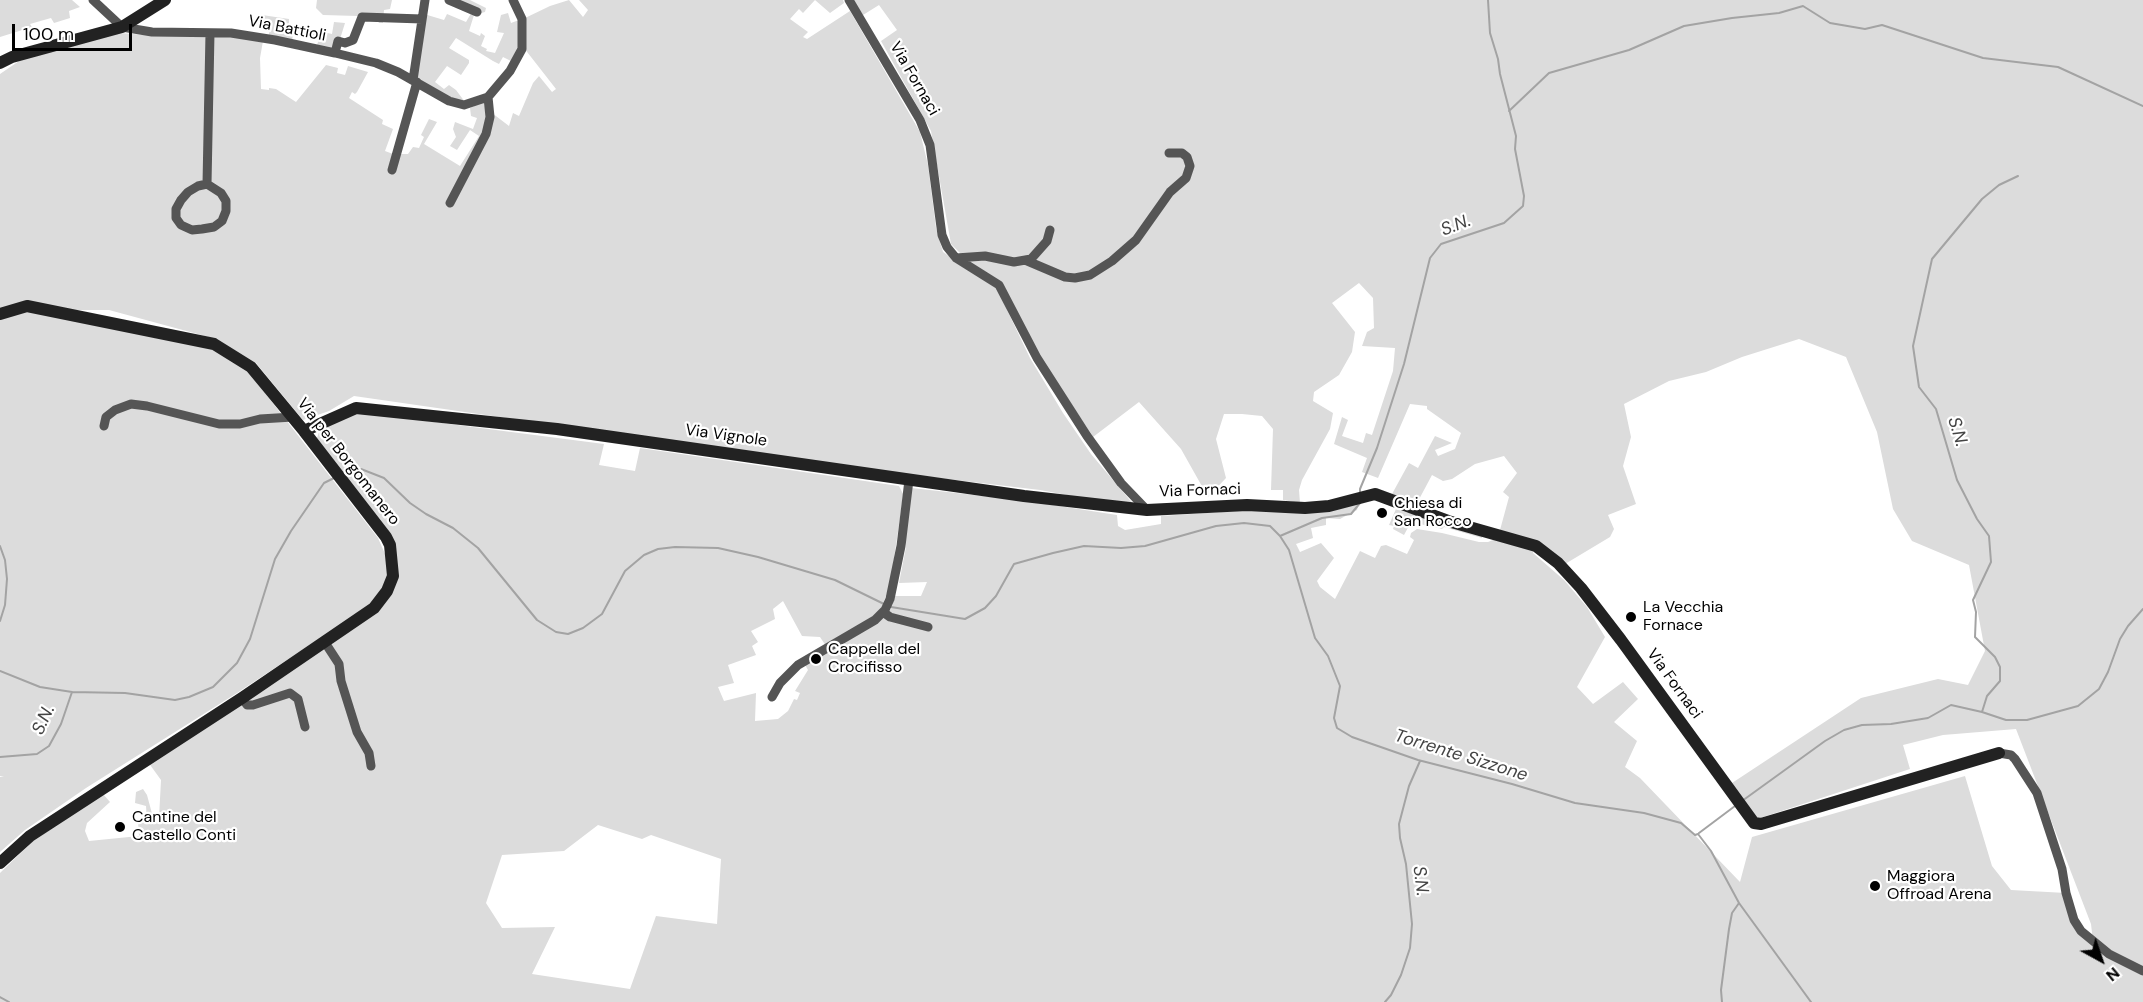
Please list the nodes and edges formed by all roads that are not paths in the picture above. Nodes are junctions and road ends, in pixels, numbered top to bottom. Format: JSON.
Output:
{"nodes":[{"id":1,"x":93,"y":0,"type":"edge"},
{"id":2,"x":165,"y":0,"type":"edge"},
{"id":3,"x":425,"y":0,"type":"edge"},
{"id":4,"x":449,"y":0,"type":"edge"},
{"id":5,"x":513,"y":0,"type":"edge"},
{"id":6,"x":849,"y":0,"type":"edge"},
{"id":7,"x":477,"y":12,"type":"dead end"},
{"id":8,"x":422,"y":19,"type":"junction"},
{"id":9,"x":122,"y":27,"type":"junction"},
{"id":10,"x":210,"y":33,"type":"junction"},
{"id":11,"x":335,"y":53,"type":"junction"},
{"id":12,"x":12,"y":57,"type":"junction"},
{"id":13,"x":0,"y":63,"type":"edge"},
{"id":14,"x":0,"y":67,"type":"edge"},
{"id":15,"x":415,"y":81,"type":"junction"},
{"id":16,"x":488,"y":97,"type":"junction"},
{"id":17,"x":1169,"y":153,"type":"dead end"},
{"id":18,"x":392,"y":170,"type":"dead end"},
{"id":19,"x":207,"y":184,"type":"junction"},
{"id":20,"x":450,"y":203,"type":"dead end"},
{"id":21,"x":1050,"y":230,"type":"dead end"},
{"id":22,"x":956,"y":258,"type":"junction"},
{"id":23,"x":1025,"y":260,"type":"junction"},
{"id":24,"x":0,"y":314,"type":"edge"},
{"id":25,"x":293,"y":417,"type":"junction"},
{"id":26,"x":104,"y":426,"type":"dead end"},
{"id":27,"x":304,"y":431,"type":"junction"},
{"id":28,"x":909,"y":480,"type":"junction"},
{"id":29,"x":1147,"y":510,"type":"junction"},
{"id":30,"x":884,"y":611,"type":"junction"},
{"id":31,"x":928,"y":627,"type":"dead end"},
{"id":32,"x":324,"y":641,"type":"junction"},
{"id":33,"x":772,"y":697,"type":"dead end"},
{"id":34,"x":242,"y":698,"type":"junction"},
{"id":35,"x":304,"y":728,"type":"dead end"},
{"id":36,"x":1999,"y":753,"type":"joint"},
{"id":37,"x":371,"y":766,"type":"dead end"},
{"id":38,"x":0,"y":863,"type":"edge"},
{"id":39,"x":2143,"y":971,"type":"edge"}],
"edges":[{"from":1,"to":9,"type":"street"},
{"from":2,"to":9,"type":"street"},
{"from":3,"to":8,"type":"street"},
{"from":4,"to":7,"type":"street"},
{"from":5,"to":16,"type":"street"},
{"from":6,"to":22,"type":"street","name":"Via Fornaci"},
{"from":8,"to":11,"type":"street"},
{"from":8,"to":15,"type":"street"},
{"from":9,"to":10,"type":"street","name":"Via Battioli"},
{"from":9,"to":12,"type":"street"},
{"from":10,"to":11,"type":"street","name":"Via Battioli"},
{"from":10,"to":19,"type":"street"},
{"from":11,"to":15,"type":"street","name":"Via Battioli"},
{"from":12,"to":13,"type":"street"},
{"from":12,"to":14,"type":"street"},
{"from":15,"to":16,"type":"street","name":"Via Battioli"},
{"from":15,"to":18,"type":"street"},
{"from":16,"to":20,"type":"street"},
{"from":17,"to":23,"type":"street"},
{"from":19,"to":19,"type":"street"},
{"from":21,"to":23,"type":"street"},
{"from":22,"to":23,"type":"street"},
{"from":22,"to":29,"type":"street","name":"Via Fornaci"},
{"from":24,"to":25,"type":"street","name":"Via per Borgomanero"},
{"from":25,"to":26,"type":"street"},
{"from":25,"to":27,"type":"street","name":"Via per Borgomanero"},
{"from":27,"to":28,"type":"street","name":"Via Vignole"},
{"from":27,"to":32,"type":"street","name":"Via per Borgomanero"},
{"from":28,"to":29,"type":"street","name":"Via Vignole"},
{"from":28,"to":30,"type":"street"},
{"from":29,"to":36,"type":"street","name":"Via Fornaci"},
{"from":30,"to":31,"type":"street"},
{"from":30,"to":33,"type":"street"},
{"from":32,"to":34,"type":"street","name":"Via per Borgomanero"},
{"from":32,"to":37,"type":"street"},
{"from":34,"to":35,"type":"street"},
{"from":34,"to":38,"type":"street","name":"Via per Borgomanero"},
{"from":36,"to":39,"type":"street"}]}
